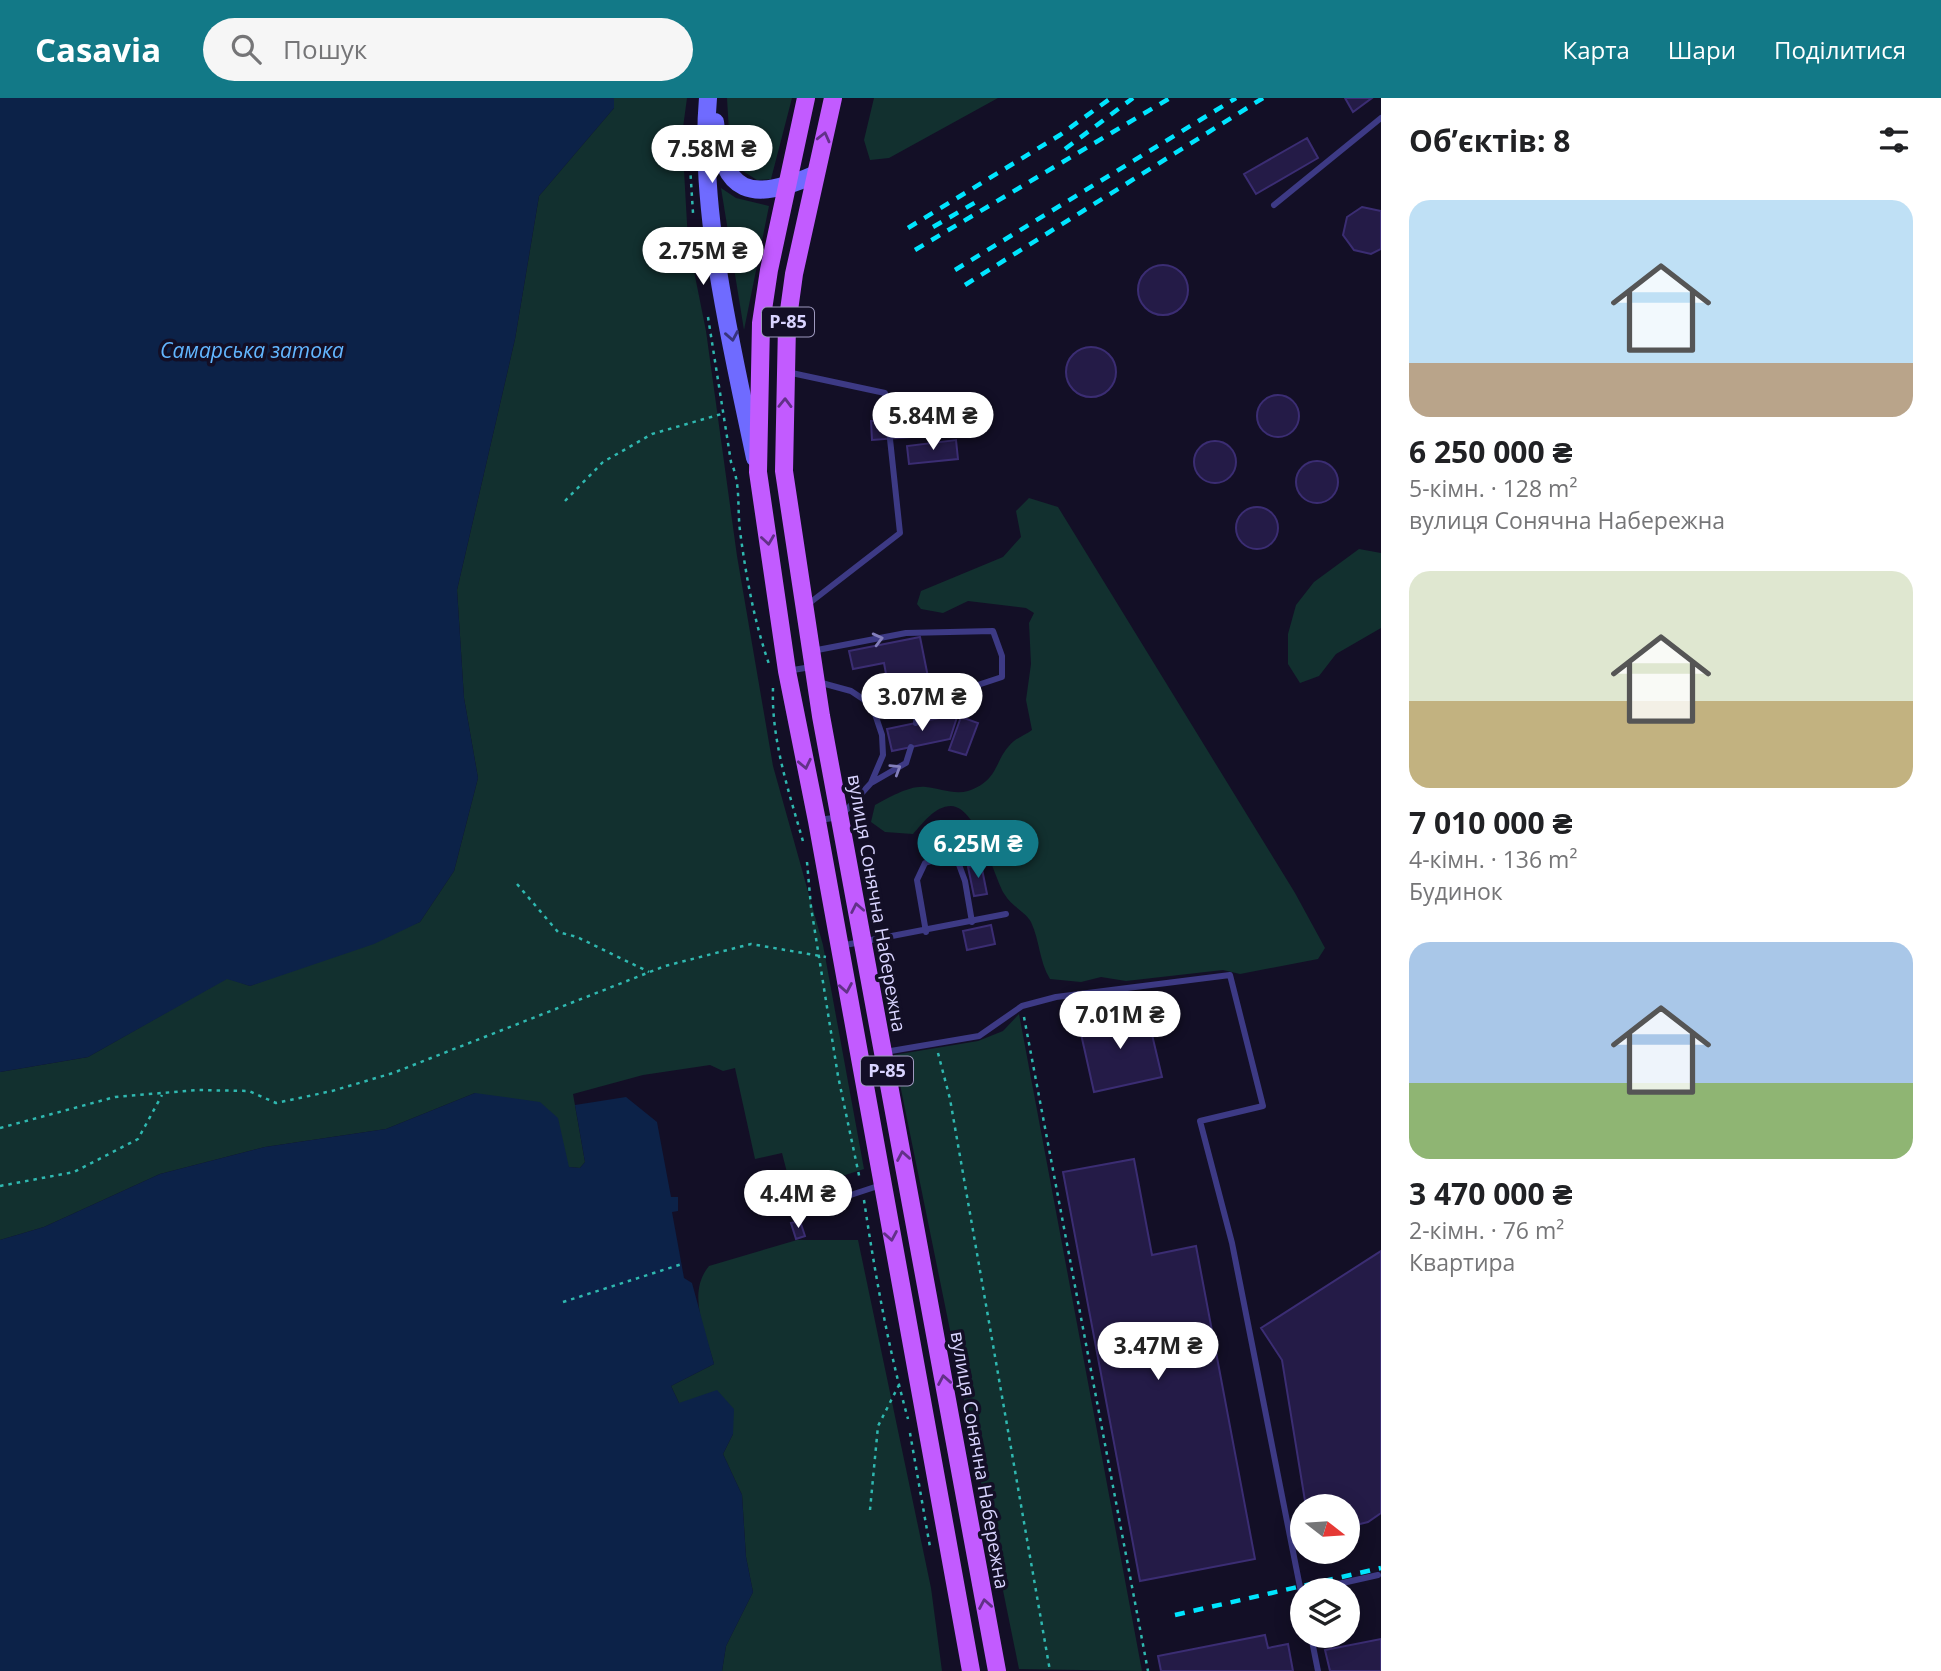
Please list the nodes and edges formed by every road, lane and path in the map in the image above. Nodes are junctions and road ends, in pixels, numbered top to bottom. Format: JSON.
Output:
{"nodes":[{"id":1,"x":710,"y":98,"type":"edge"},
{"id":2,"x":806,"y":98,"type":"edge"},
{"id":3,"x":833,"y":98,"type":"edge"},
{"id":4,"x":1381,"y":118,"type":"edge"},
{"id":5,"x":690,"y":141,"type":"dead end"},
{"id":6,"x":814,"y":175,"type":"junction"},
{"id":7,"x":786,"y":187,"type":"junction"},
{"id":8,"x":1274,"y":205,"type":"dead end"},
{"id":9,"x":693,"y":213,"type":"dead end"},
{"id":10,"x":708,"y":315,"type":"dead end"},
{"id":11,"x":786,"y":372,"type":"junction"},
{"id":12,"x":744,"y":403,"type":"junction"},
{"id":13,"x":724,"y":413,"type":"junction"},
{"id":14,"x":888,"y":420,"type":"dead end"},
{"id":15,"x":890,"y":439,"type":"dead end"},
{"id":16,"x":758,"y":472,"type":"junction"},
{"id":17,"x":565,"y":501,"type":"dead end"},
{"id":18,"x":803,"y":608,"type":"junction"},
{"id":19,"x":813,"y":666,"type":"junction"},
{"id":20,"x":777,"y":674,"type":"junction"},
{"id":21,"x":872,"y":705,"type":"junction"},
{"id":22,"x":918,"y":705,"type":"junction"},
{"id":23,"x":916,"y":723,"type":"dead end"},
{"id":24,"x":911,"y":747,"type":"dead end"},
{"id":25,"x":871,"y":783,"type":"junction"},
{"id":26,"x":840,"y":817,"type":"junction"},
{"id":27,"x":817,"y":821,"type":"junction"},
{"id":28,"x":804,"y":849,"type":"dead end"},
{"id":29,"x":806,"y":855,"type":"dead end"},
{"id":30,"x":517,"y":884,"type":"dead end"},
{"id":31,"x":1006,"y":914,"type":"dead end"},
{"id":32,"x":972,"y":922,"type":"junction"},
{"id":33,"x":926,"y":932,"type":"junction"},
{"id":34,"x":863,"y":941,"type":"junction"},
{"id":35,"x":839,"y":951,"type":"junction"},
{"id":36,"x":819,"y":958,"type":"junction"},
{"id":37,"x":649,"y":972,"type":"junction"},
{"id":38,"x":1022,"y":1006,"type":"junction"},
{"id":39,"x":935,"y":1044,"type":"junction"},
{"id":40,"x":884,"y":1052,"type":"junction"},
{"id":41,"x":162,"y":1095,"type":"junction"},
{"id":42,"x":0,"y":1128,"type":"edge"},
{"id":43,"x":882,"y":1185,"type":"junction"},
{"id":44,"x":0,"y":1186,"type":"edge"},
{"id":45,"x":863,"y":1189,"type":"junction"},
{"id":46,"x":796,"y":1213,"type":"dead end"},
{"id":47,"x":682,"y":1264,"type":"dead end"},
{"id":48,"x":564,"y":1302,"type":"dead end"},
{"id":49,"x":914,"y":1360,"type":"junction"},
{"id":50,"x":897,"y":1387,"type":"junction"},
{"id":51,"x":870,"y":1510,"type":"dead end"},
{"id":52,"x":933,"y":1557,"type":"dead end"},
{"id":53,"x":1378,"y":1575,"type":"dead end"},
{"id":54,"x":1300,"y":1578,"type":"edge"},
{"id":55,"x":1360,"y":1579,"type":"edge"},
{"id":56,"x":1313,"y":1648,"type":"edge"},
{"id":57,"x":971,"y":1671,"type":"edge"},
{"id":58,"x":997,"y":1671,"type":"edge"},
{"id":59,"x":1050,"y":1671,"type":"edge"},
{"id":60,"x":1148,"y":1671,"type":"edge"},
{"id":61,"x":1318,"y":1671,"type":"edge"}],
"edges":[{"from":1,"to":7,"type":"main road"},
{"from":1,"to":12,"type":"main road","one_way":true},
{"from":2,"to":7,"type":"main road","number":"Р-85"},
{"from":6,"to":3,"type":"main road","name":"вулиця Сонячна Набережна","number":"Р-85","one_way":true},
{"from":4,"to":8,"type":"lane"},
{"from":5,"to":9,"type":"path"},
{"from":6,"to":7,"type":"main road"},
{"from":6,"to":11,"type":"main road","name":"вулиця Сонячна Набережна","number":"Р-85"},
{"from":7,"to":16,"type":"main road","number":"Р-85"},
{"from":10,"to":13,"type":"path"},
{"from":11,"to":14,"type":"lane"},
{"from":18,"to":11,"type":"main road","name":"вулиця Сонячна Набережна","number":"Р-85","one_way":true},
{"from":12,"to":13,"type":"path"},
{"from":12,"to":16,"type":"main road"},
{"from":13,"to":17,"type":"path"},
{"from":13,"to":20,"type":"path"},
{"from":15,"to":18,"type":"lane"},
{"from":16,"to":20,"type":"main road","number":"Р-85","one_way":true},
{"from":18,"to":19,"type":"main road","name":"вулиця Сонячна Набережна","number":"Р-85"},
{"from":19,"to":20,"type":"lane"},
{"from":19,"to":21,"type":"lane"},
{"from":19,"to":22,"type":"lane","one_way":true},
{"from":19,"to":26,"type":"main road","name":"вулиця Сонячна Набережна","number":"Р-85"},
{"from":20,"to":27,"type":"main road","number":"Р-85","one_way":true},
{"from":20,"to":28,"type":"path"},
{"from":21,"to":22,"type":"lane"},
{"from":21,"to":25,"type":"lane"},
{"from":22,"to":23,"type":"lane"},
{"from":25,"to":24,"type":"lane","one_way":true},
{"from":25,"to":26,"type":"lane"},
{"from":26,"to":27,"type":"lane"},
{"from":34,"to":26,"type":"main road","name":"вулиця Сонячна Набережна","number":"Р-85","one_way":true},
{"from":27,"to":35,"type":"main road","number":"Р-85"},
{"from":29,"to":36,"type":"path"},
{"from":30,"to":37,"type":"path"},
{"from":31,"to":32,"type":"lane"},
{"from":32,"to":33,"type":"lane"},
{"from":32,"to":33,"type":"lane"},
{"from":33,"to":34,"type":"lane"},
{"from":34,"to":35,"type":"lane"},
{"from":34,"to":40,"type":"main road","name":"вулиця Сонячна Набережна","number":"Р-85"},
{"from":35,"to":36,"type":"path"},
{"from":35,"to":43,"type":"main road","number":"Р-85","one_way":true},
{"from":36,"to":37,"type":"path"},
{"from":36,"to":45,"type":"path"},
{"from":37,"to":41,"type":"path"},
{"from":38,"to":39,"type":"lane"},
{"from":38,"to":54,"type":"lane"},
{"from":38,"to":60,"type":"path"},
{"from":39,"to":40,"type":"lane"},
{"from":39,"to":59,"type":"path"},
{"from":58,"to":40,"type":"main road","name":"вулиця Сонячна Набережна","number":"Р-85","one_way":true},
{"from":41,"to":42,"type":"path"},
{"from":41,"to":44,"type":"path"},
{"from":43,"to":45,"type":"lane"},
{"from":43,"to":49,"type":"main road","number":"Р-85","one_way":true},
{"from":45,"to":46,"type":"lane"},
{"from":45,"to":50,"type":"path"},
{"from":47,"to":48,"type":"path"},
{"from":49,"to":50,"type":"path"},
{"from":49,"to":57,"type":"main road","number":"Р-85"},
{"from":50,"to":51,"type":"path"},
{"from":50,"to":52,"type":"path"},
{"from":53,"to":55,"type":"lane"},
{"from":56,"to":61,"type":"lane"}]}
